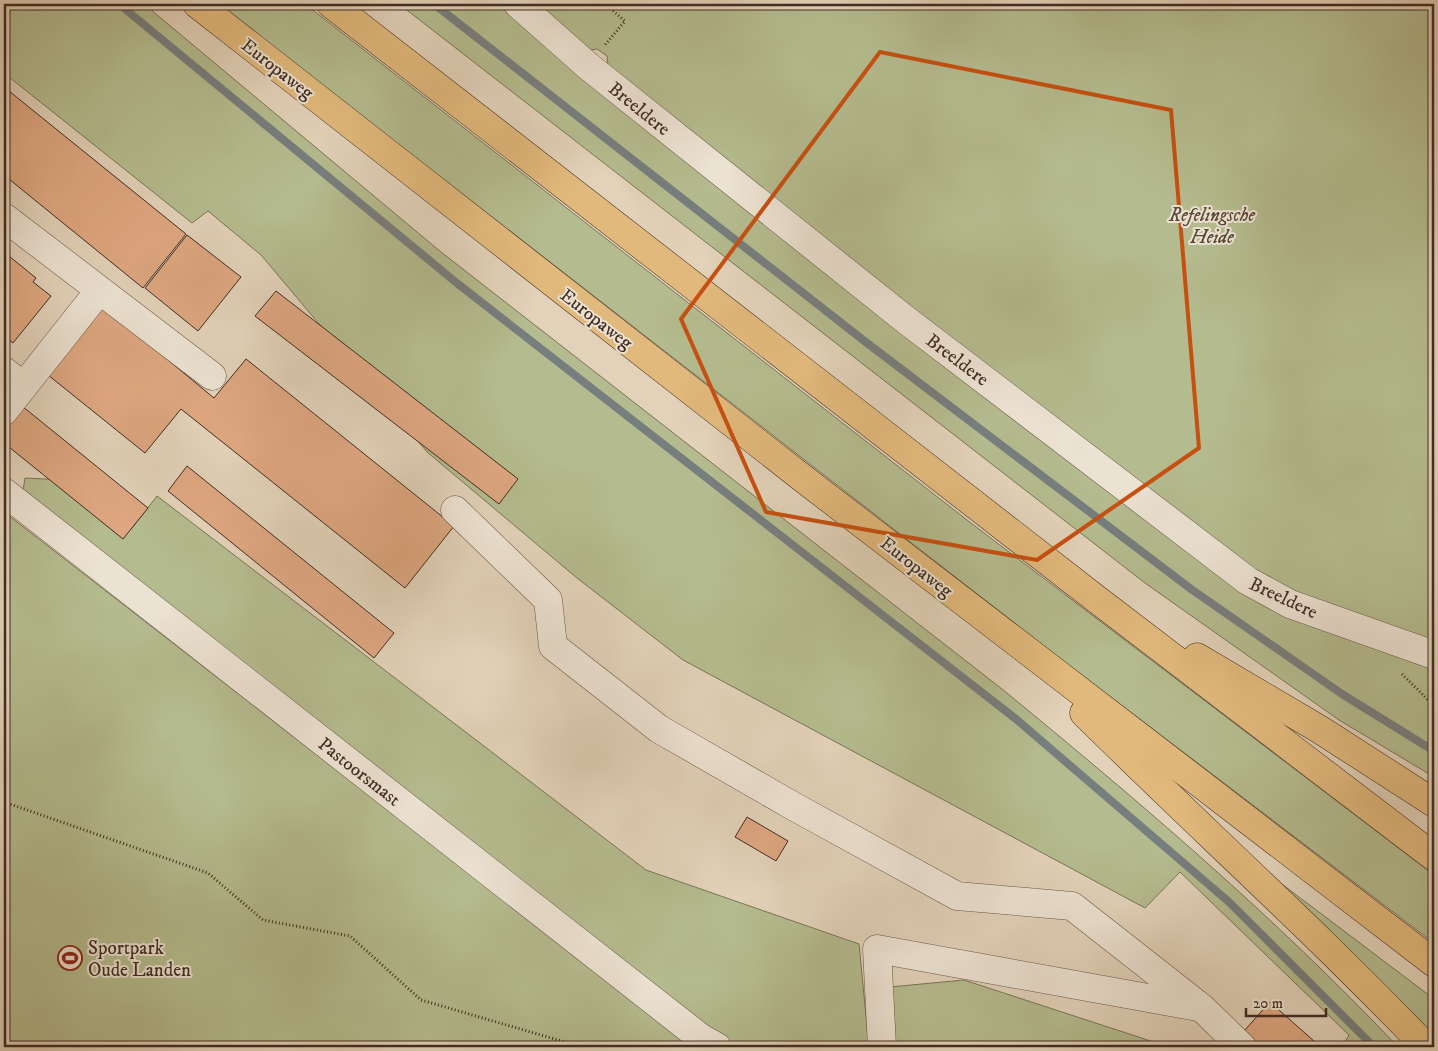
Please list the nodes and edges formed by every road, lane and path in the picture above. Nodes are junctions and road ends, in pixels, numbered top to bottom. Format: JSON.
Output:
{"nodes":[{"id":1,"x":197,"y":4,"type":"edge"},
{"id":2,"x":331,"y":4,"type":"edge"},
{"id":3,"x":518,"y":4,"type":"edge"},
{"id":4,"x":605,"y":4,"type":"edge"},
{"id":5,"x":588,"y":66,"type":"junction"},
{"id":6,"x":4,"y":217,"type":"edge"},
{"id":7,"x":99,"y":291,"type":"junction"},
{"id":8,"x":212,"y":376,"type":"dead end"},
{"id":9,"x":14,"y":379,"type":"edge"},
{"id":10,"x":4,"y":411,"type":"edge"},
{"id":11,"x":4,"y":492,"type":"edge"},
{"id":12,"x":455,"y":510,"type":"dead end"},
{"id":13,"x":1095,"y":598,"type":"junction"},
{"id":14,"x":1000,"y":630,"type":"junction"},
{"id":15,"x":1434,"y":655,"type":"edge"},
{"id":16,"x":4,"y":802,"type":"edge"},
{"id":17,"x":1434,"y":802,"type":"edge"},
{"id":18,"x":1434,"y":857,"type":"edge"},
{"id":19,"x":1434,"y":962,"type":"edge"},
{"id":20,"x":1202,"y":1008,"type":"junction"},
{"id":21,"x":591,"y":1047,"type":"edge"},
{"id":22,"x":717,"y":1047,"type":"edge"},
{"id":23,"x":882,"y":1047,"type":"edge"},
{"id":24,"x":1242,"y":1047,"type":"edge"},
{"id":25,"x":1426,"y":1047,"type":"edge"}],
"edges":[{"from":1,"to":14,"type":"highway","name":"Europaweg"},
{"from":2,"to":13,"type":"highway"},
{"from":3,"to":5,"type":"street","name":"Breeldere"},
{"from":4,"to":5,"type":"path"},
{"from":5,"to":15,"type":"street","name":"Breeldere"},
{"from":6,"to":7,"type":"street"},
{"from":7,"to":8,"type":"street"},
{"from":7,"to":9,"type":"street"},
{"from":9,"to":10,"type":"street"},
{"from":11,"to":22,"type":"street","name":"Pastoorsmast"},
{"from":12,"to":20,"type":"street"},
{"from":13,"to":17,"type":"highway"},
{"from":13,"to":18,"type":"highway"},
{"from":14,"to":19,"type":"highway"},
{"from":14,"to":25,"type":"highway"},
{"from":16,"to":21,"type":"path"},
{"from":20,"to":23,"type":"street"},
{"from":20,"to":24,"type":"street"}]}
